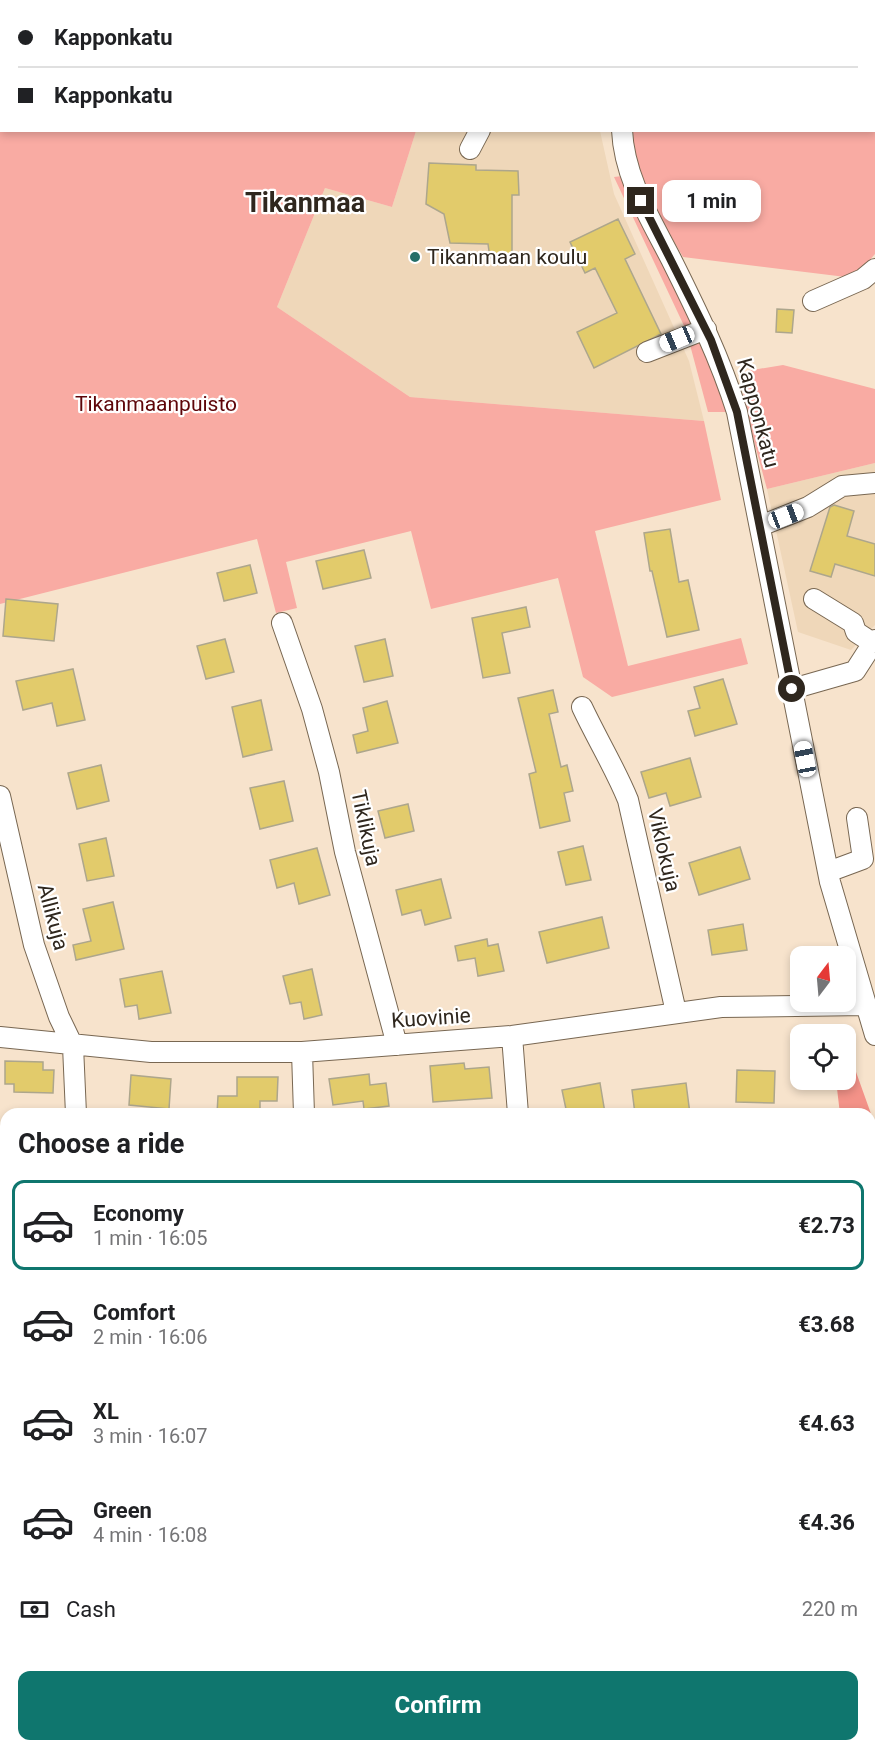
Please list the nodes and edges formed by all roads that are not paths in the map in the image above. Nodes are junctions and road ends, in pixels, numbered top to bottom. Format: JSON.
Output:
{"nodes":[{"id":1,"x":479,"y":132,"type":"edge"},
{"id":2,"x":622,"y":132,"type":"edge"},
{"id":3,"x":470,"y":149,"type":"dead end"},
{"id":4,"x":875,"y":269,"type":"edge"},
{"id":5,"x":813,"y":301,"type":"dead end"},
{"id":6,"x":706,"y":329,"type":"junction"},
{"id":7,"x":647,"y":352,"type":"dead end"},
{"id":8,"x":875,"y":483,"type":"edge"},
{"id":9,"x":760,"y":526,"type":"junction"},
{"id":10,"x":814,"y":599,"type":"dead end"},
{"id":11,"x":282,"y":623,"type":"dead end"},
{"id":12,"x":874,"y":641,"type":"edge"},
{"id":13,"x":792,"y":689,"type":"junction"},
{"id":14,"x":582,"y":707,"type":"dead end"},
{"id":15,"x":0,"y":796,"type":"edge"},
{"id":16,"x":857,"y":818,"type":"dead end"},
{"id":17,"x":828,"y":872,"type":"junction"},
{"id":18,"x":865,"y":1005,"type":"junction"},
{"id":19,"x":676,"y":1012,"type":"junction"},
{"id":20,"x":875,"y":1035,"type":"edge"},
{"id":21,"x":512,"y":1036,"type":"junction"},
{"id":22,"x":0,"y":1037,"type":"edge"},
{"id":23,"x":397,"y":1045,"type":"junction"},
{"id":24,"x":73,"y":1046,"type":"junction"},
{"id":25,"x":302,"y":1052,"type":"junction"},
{"id":26,"x":76,"y":1108,"type":"edge"},
{"id":27,"x":304,"y":1108,"type":"edge"},
{"id":28,"x":518,"y":1108,"type":"edge"}],
"edges":[{"from":1,"to":3,"type":"street"},
{"from":2,"to":6,"type":"street","name":"Kapponkatu"},
{"from":4,"to":5,"type":"street"},
{"from":6,"to":7,"type":"street"},
{"from":6,"to":9,"type":"street","name":"Kapponkatu"},
{"from":8,"to":9,"type":"street"},
{"from":9,"to":13,"type":"street","name":"Kapponkatu"},
{"from":10,"to":12,"type":"street"},
{"from":11,"to":23,"type":"street","name":"Tiklikuja"},
{"from":12,"to":13,"type":"street"},
{"from":13,"to":17,"type":"street","name":"Kapponkatu"},
{"from":14,"to":19,"type":"street","name":"Viklokuja"},
{"from":15,"to":24,"type":"street","name":"Allikuja"},
{"from":16,"to":17,"type":"street"},
{"from":17,"to":18,"type":"street","name":"Kapponkatu"},
{"from":18,"to":19,"type":"street","name":"Kuovinie"},
{"from":18,"to":20,"type":"street","name":"Kapponkatu"},
{"from":19,"to":21,"type":"street","name":"Kuovinie"},
{"from":21,"to":23,"type":"street","name":"Kuovinie"},
{"from":21,"to":28,"type":"street"},
{"from":22,"to":24,"type":"street","name":"Kuovinie"},
{"from":23,"to":25,"type":"street","name":"Kuovinie"},
{"from":24,"to":25,"type":"street","name":"Kuovinie"},
{"from":24,"to":26,"type":"street"},
{"from":25,"to":27,"type":"street"}]}
